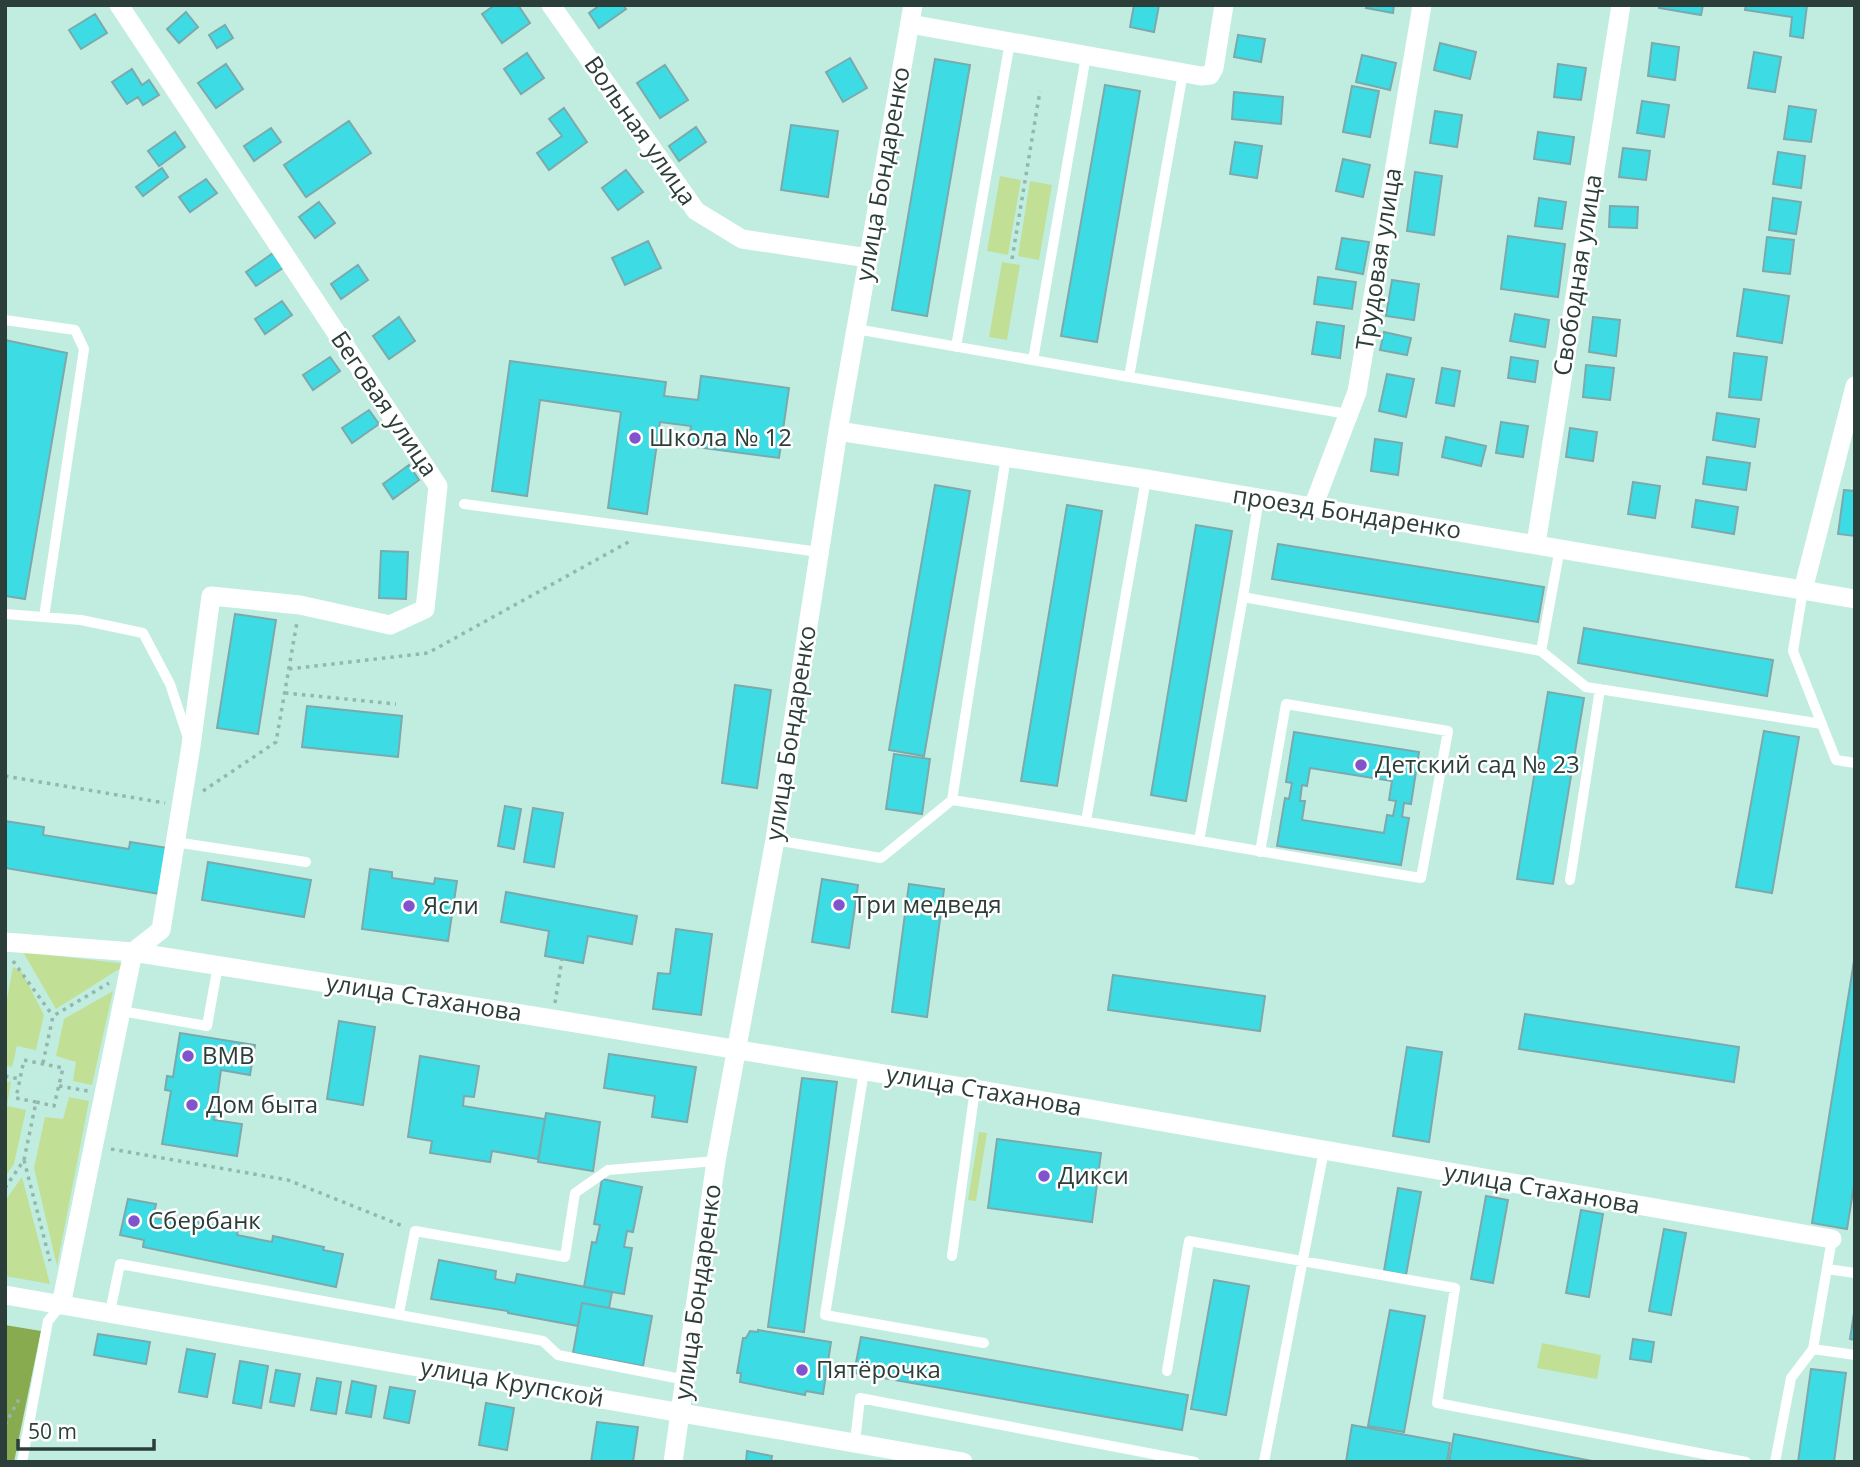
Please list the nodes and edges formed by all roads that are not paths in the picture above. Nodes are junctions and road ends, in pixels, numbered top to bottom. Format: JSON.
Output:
{"nodes":[{"id":1,"x":119,"y":5,"type":"edge"},
{"id":2,"x":551,"y":5,"type":"edge"},
{"id":3,"x":1224,"y":5,"type":"edge"},
{"id":4,"x":1422,"y":5,"type":"edge"},
{"id":5,"x":1621,"y":5,"type":"edge"},
{"id":6,"x":911,"y":15,"type":"edge"},
{"id":7,"x":1010,"y":42,"type":"junction"},
{"id":8,"x":1086,"y":56,"type":"junction"},
{"id":9,"x":1183,"y":73,"type":"junction"},
{"id":10,"x":868,"y":258,"type":"junction"},
{"id":11,"x":5,"y":320,"type":"edge"},
{"id":12,"x":856,"y":329,"type":"junction"},
{"id":13,"x":956,"y":347,"type":"junction"},
{"id":14,"x":1033,"y":360,"type":"junction"},
{"id":15,"x":1129,"y":377,"type":"junction"},
{"id":16,"x":1855,"y":386,"type":"edge"},
{"id":17,"x":1349,"y":414,"type":"junction"},
{"id":18,"x":838,"y":431,"type":"junction"},
{"id":19,"x":1006,"y":457,"type":"junction"},
{"id":20,"x":1146,"y":479,"type":"junction"},
{"id":21,"x":1259,"y":498,"type":"junction"},
{"id":22,"x":464,"y":504,"type":"dead end"},
{"id":23,"x":1313,"y":507,"type":"junction"},
{"id":24,"x":1536,"y":544,"type":"junction"},
{"id":25,"x":1560,"y":548,"type":"junction"},
{"id":26,"x":819,"y":552,"type":"junction"},
{"id":27,"x":1803,"y":590,"type":"junction"},
{"id":28,"x":1243,"y":597,"type":"junction"},
{"id":29,"x":1855,"y":599,"type":"edge"},
{"id":30,"x":5,"y":614,"type":"edge"},
{"id":31,"x":44,"y":617,"type":"junction"},
{"id":32,"x":1541,"y":651,"type":"junction"},
{"id":33,"x":1600,"y":689,"type":"junction"},
{"id":34,"x":1822,"y":724,"type":"junction"},
{"id":35,"x":191,"y":746,"type":"junction"},
{"id":36,"x":1855,"y":763,"type":"edge"},
{"id":37,"x":952,"y":800,"type":"junction"},
{"id":38,"x":1086,"y":821,"type":"junction"},
{"id":39,"x":775,"y":840,"type":"junction"},
{"id":40,"x":1199,"y":841,"type":"junction"},
{"id":41,"x":175,"y":842,"type":"junction"},
{"id":42,"x":1261,"y":852,"type":"junction"},
{"id":43,"x":306,"y":862,"type":"dead end"},
{"id":44,"x":1570,"y":880,"type":"dead end"},
{"id":45,"x":5,"y":942,"type":"edge"},
{"id":46,"x":131,"y":962,"type":"junction"},
{"id":47,"x":218,"y":965,"type":"junction"},
{"id":48,"x":121,"y":1011,"type":"junction"},
{"id":49,"x":736,"y":1049,"type":"junction"},
{"id":50,"x":864,"y":1070,"type":"junction"},
{"id":51,"x":975,"y":1089,"type":"junction"},
{"id":52,"x":1324,"y":1150,"type":"junction"},
{"id":53,"x":716,"y":1161,"type":"junction"},
{"id":54,"x":1832,"y":1239,"type":"joint"},
{"id":55,"x":952,"y":1256,"type":"dead end"},
{"id":56,"x":1301,"y":1261,"type":"junction"},
{"id":57,"x":1827,"y":1269,"type":"junction"},
{"id":58,"x":1855,"y":1273,"type":"edge"},
{"id":59,"x":5,"y":1295,"type":"edge"},
{"id":60,"x":61,"y":1304,"type":"junction"},
{"id":61,"x":110,"y":1312,"type":"junction"},
{"id":62,"x":399,"y":1313,"type":"junction"},
{"id":63,"x":984,"y":1343,"type":"dead end"},
{"id":64,"x":1813,"y":1349,"type":"junction"},
{"id":65,"x":1855,"y":1355,"type":"edge"},
{"id":66,"x":1167,"y":1371,"type":"dead end"},
{"id":67,"x":686,"y":1380,"type":"junction"},
{"id":68,"x":681,"y":1412,"type":"junction"},
{"id":69,"x":855,"y":1443,"type":"junction"},
{"id":70,"x":22,"y":1462,"type":"edge"},
{"id":71,"x":673,"y":1462,"type":"edge"},
{"id":72,"x":963,"y":1462,"type":"edge"},
{"id":73,"x":1195,"y":1462,"type":"edge"},
{"id":74,"x":1264,"y":1462,"type":"edge"},
{"id":75,"x":1746,"y":1462,"type":"edge"},
{"id":76,"x":1775,"y":1462,"type":"edge"}],
"edges":[{"from":1,"to":35,"type":"street","name":"Беговая улица"},
{"from":2,"to":10,"type":"street","name":"Вольная улица"},
{"from":3,"to":9,"type":"street"},
{"from":4,"to":17,"type":"street","name":"Трудовая улица"},
{"from":5,"to":24,"type":"street","name":"Свободная улица"},
{"from":6,"to":7,"type":"street"},
{"from":6,"to":10,"type":"street","name":"улица Бондаренко"},
{"from":7,"to":8,"type":"street"},
{"from":7,"to":13,"type":"lane"},
{"from":8,"to":9,"type":"street"},
{"from":8,"to":14,"type":"lane"},
{"from":9,"to":15,"type":"lane"},
{"from":10,"to":12,"type":"street","name":"улица Бондаренко"},
{"from":11,"to":31,"type":"lane"},
{"from":12,"to":13,"type":"lane"},
{"from":12,"to":18,"type":"street","name":"улица Бондаренко"},
{"from":13,"to":14,"type":"lane"},
{"from":14,"to":15,"type":"lane"},
{"from":15,"to":17,"type":"lane"},
{"from":16,"to":27,"type":"street"},
{"from":17,"to":23,"type":"street","name":"Трудовая улица"},
{"from":18,"to":19,"type":"street","name":"проезд Бондаренко"},
{"from":18,"to":26,"type":"street","name":"улица Бондаренко"},
{"from":19,"to":20,"type":"street","name":"проезд Бондаренко"},
{"from":19,"to":37,"type":"lane"},
{"from":20,"to":21,"type":"street","name":"проезд Бондаренко"},
{"from":20,"to":38,"type":"lane"},
{"from":21,"to":23,"type":"street","name":"проезд Бондаренко"},
{"from":21,"to":28,"type":"lane"},
{"from":22,"to":26,"type":"lane"},
{"from":23,"to":24,"type":"street","name":"проезд Бондаренко"},
{"from":24,"to":25,"type":"street","name":"проезд Бондаренко"},
{"from":25,"to":27,"type":"street","name":"проезд Бондаренко"},
{"from":25,"to":32,"type":"lane"},
{"from":26,"to":39,"type":"street","name":"улица Бондаренко"},
{"from":27,"to":29,"type":"street","name":"проезд Бондаренко"},
{"from":27,"to":34,"type":"lane"},
{"from":28,"to":32,"type":"lane"},
{"from":28,"to":40,"type":"lane"},
{"from":30,"to":31,"type":"lane"},
{"from":31,"to":35,"type":"lane"},
{"from":32,"to":33,"type":"lane"},
{"from":33,"to":34,"type":"lane"},
{"from":33,"to":44,"type":"lane"},
{"from":34,"to":36,"type":"lane"},
{"from":35,"to":41,"type":"street","name":"Беговая улица"},
{"from":37,"to":38,"type":"lane"},
{"from":37,"to":39,"type":"lane"},
{"from":38,"to":40,"type":"lane"},
{"from":39,"to":49,"type":"street","name":"улица Бондаренко"},
{"from":40,"to":42,"type":"lane"},
{"from":41,"to":43,"type":"lane"},
{"from":41,"to":46,"type":"street","name":"Беговая улица"},
{"from":42,"to":42,"type":"lane"},
{"from":45,"to":46,"type":"street","name":"улица Стаханова"},
{"from":46,"to":47,"type":"street","name":"улица Стаханова"},
{"from":46,"to":48,"type":"street"},
{"from":47,"to":48,"type":"lane"},
{"from":47,"to":49,"type":"street","name":"улица Стаханова"},
{"from":48,"to":60,"type":"street"},
{"from":49,"to":50,"type":"street","name":"улица Стаханова"},
{"from":49,"to":53,"type":"street","name":"улица Бондаренко"},
{"from":50,"to":51,"type":"street","name":"улица Стаханова"},
{"from":50,"to":63,"type":"lane"},
{"from":51,"to":52,"type":"street","name":"улица Стаханова"},
{"from":51,"to":55,"type":"lane"},
{"from":52,"to":54,"type":"street","name":"улица Стаханова"},
{"from":52,"to":56,"type":"lane"},
{"from":53,"to":62,"type":"lane"},
{"from":53,"to":67,"type":"street","name":"улица Бондаренко"},
{"from":54,"to":57,"type":"lane"},
{"from":56,"to":66,"type":"lane"},
{"from":56,"to":74,"type":"lane"},
{"from":56,"to":75,"type":"lane"},
{"from":57,"to":58,"type":"lane"},
{"from":57,"to":64,"type":"lane"},
{"from":59,"to":60,"type":"street","name":"улица Крупской"},
{"from":60,"to":61,"type":"street","name":"улица Крупской"},
{"from":60,"to":70,"type":"lane"},
{"from":61,"to":62,"type":"lane"},
{"from":61,"to":68,"type":"street","name":"улица Крупской"},
{"from":62,"to":67,"type":"lane"},
{"from":64,"to":65,"type":"lane"},
{"from":64,"to":76,"type":"lane"},
{"from":67,"to":68,"type":"street","name":"улица Бондаренко"},
{"from":68,"to":69,"type":"street","name":"улица Крупской"},
{"from":68,"to":71,"type":"street","name":"улица Бондаренко"},
{"from":69,"to":72,"type":"street","name":"улица Крупской"},
{"from":69,"to":73,"type":"lane"}]}
